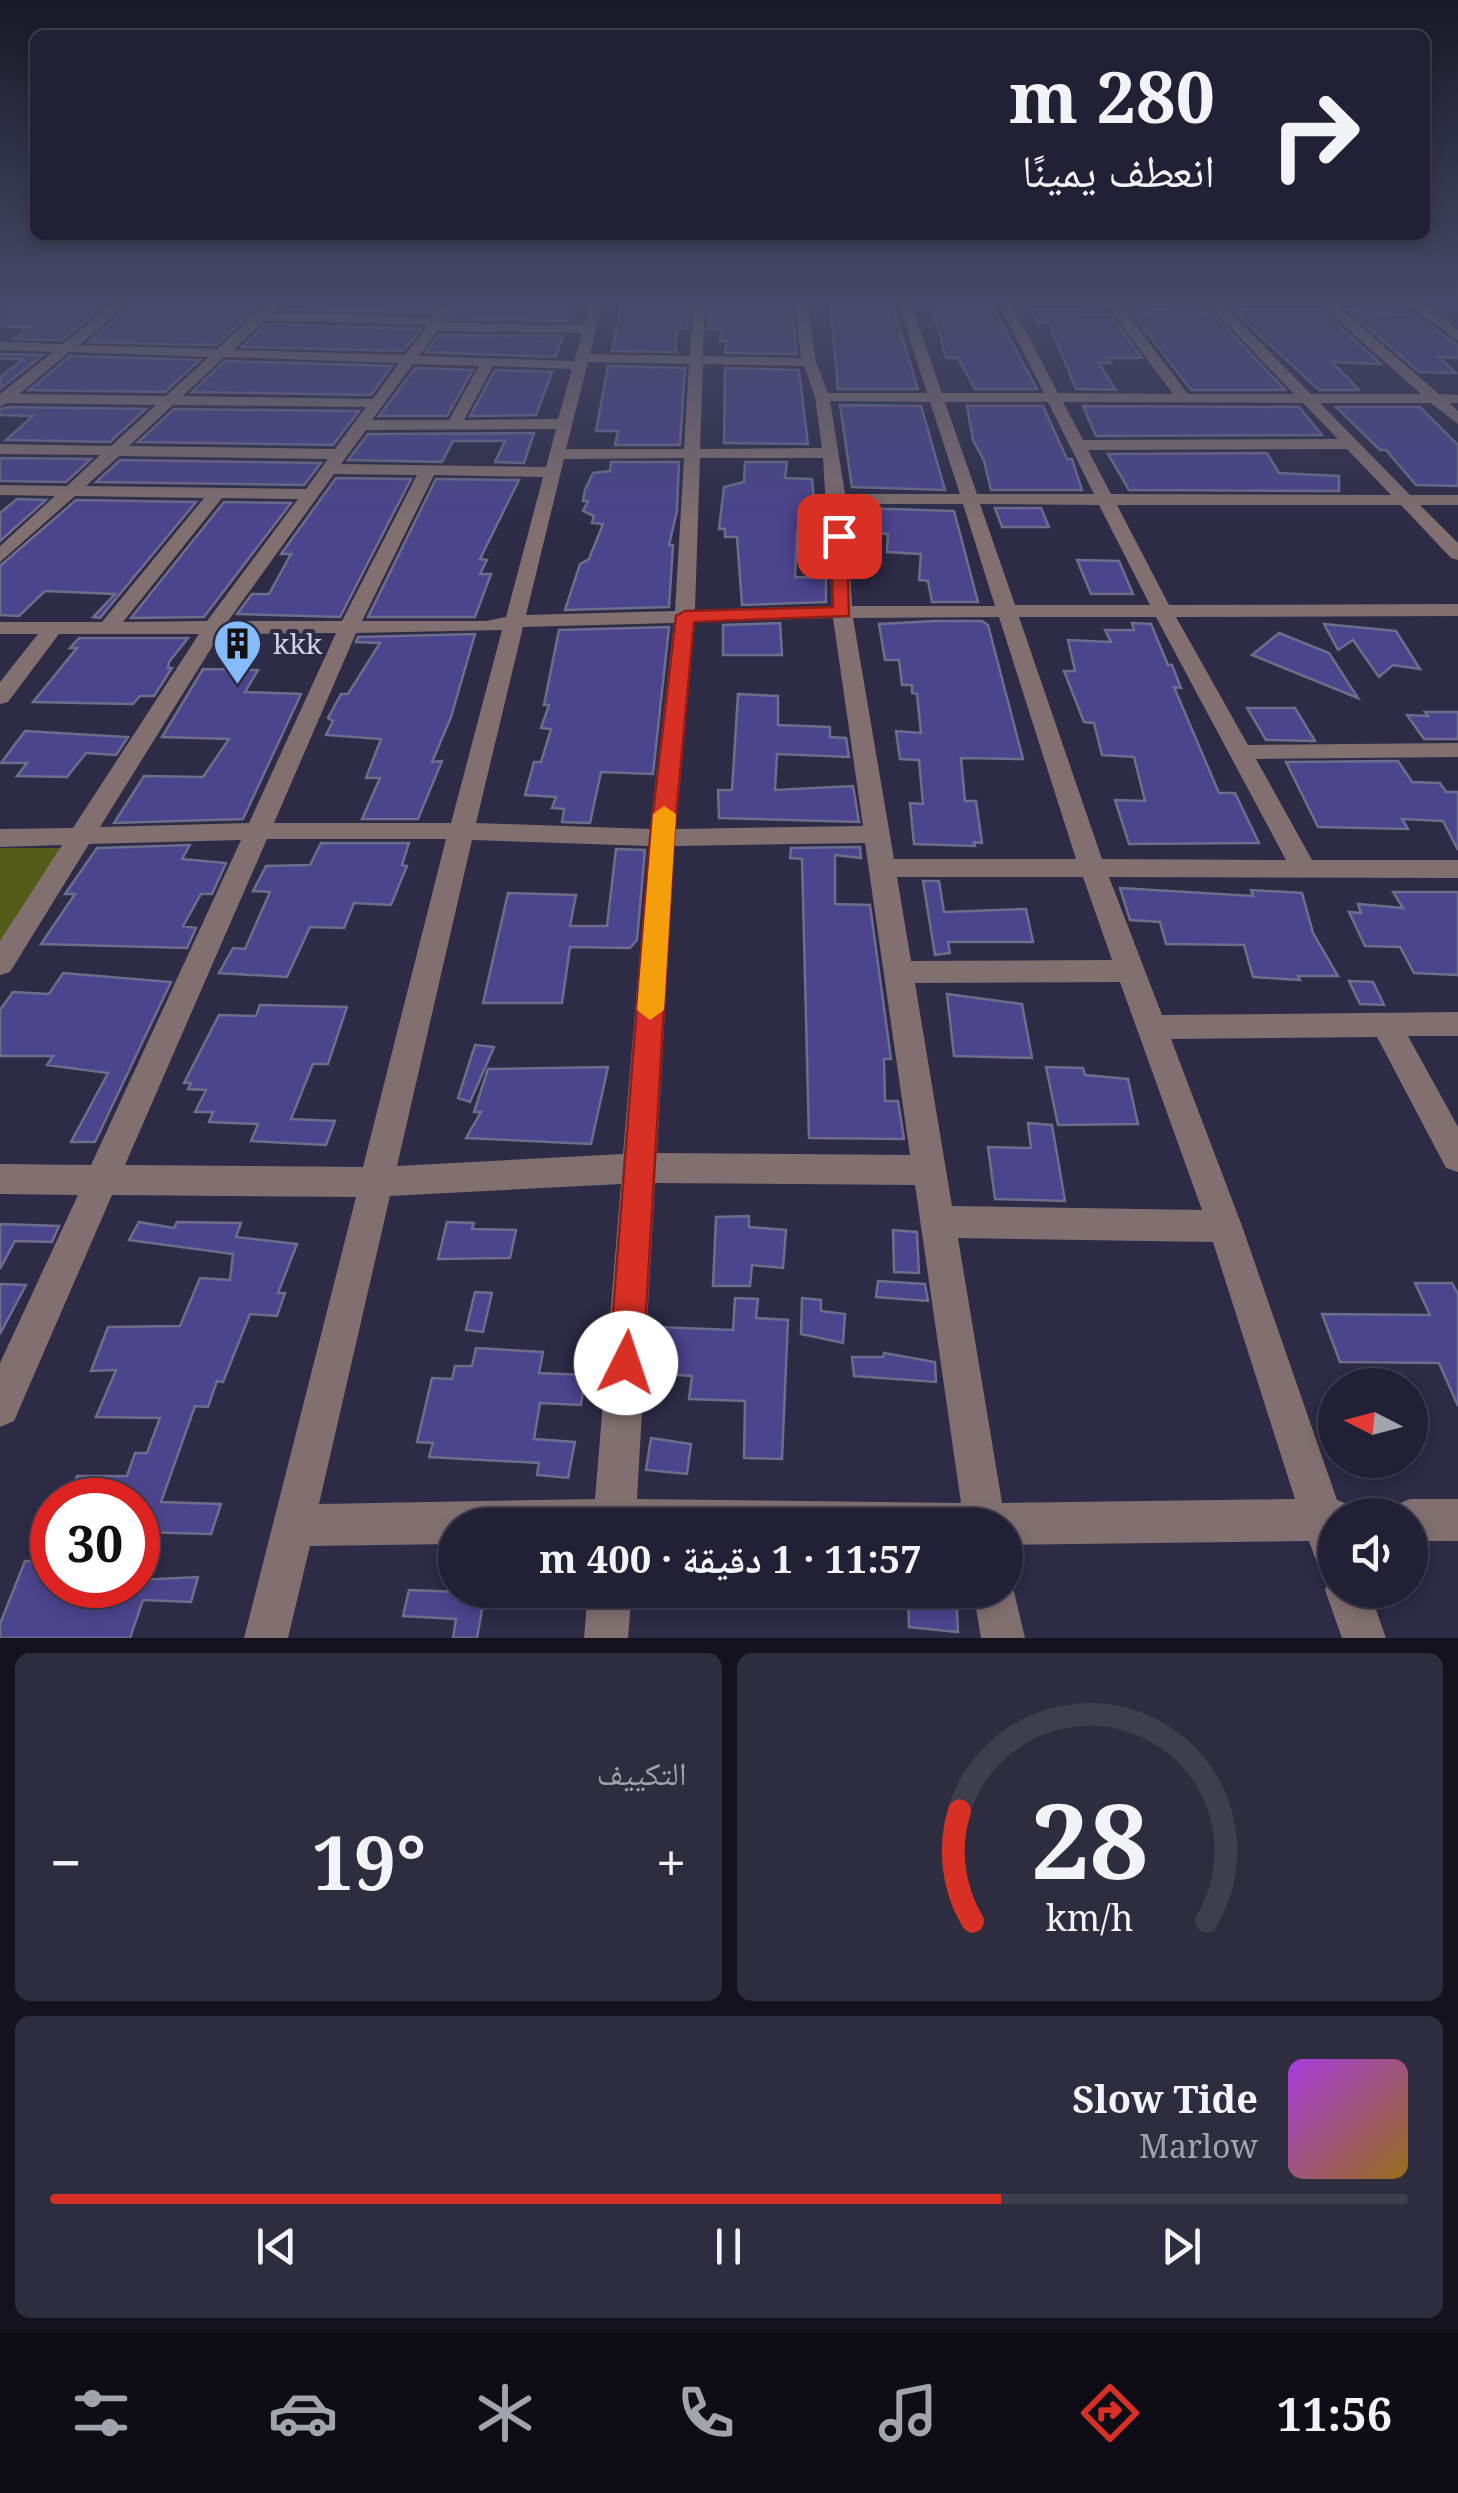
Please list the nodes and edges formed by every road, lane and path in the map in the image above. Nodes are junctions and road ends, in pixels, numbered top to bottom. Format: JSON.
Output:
{"nodes":[{"id":1,"x":33,"y":374,"type":"edge"},
{"id":2,"x":197,"y":374,"type":"edge"},
{"id":3,"x":398,"y":374,"type":"edge"},
{"id":4,"x":481,"y":374,"type":"edge"},
{"id":5,"x":578,"y":374,"type":"edge"},
{"id":6,"x":695,"y":374,"type":"edge"},
{"id":7,"x":813,"y":374,"type":"edge"},
{"id":8,"x":929,"y":374,"type":"edge"},
{"id":9,"x":1042,"y":374,"type":"edge"},
{"id":10,"x":1166,"y":374,"type":"edge"},
{"id":11,"x":1283,"y":374,"type":"edge"},
{"id":12,"x":1408,"y":374,"type":"edge"},
{"id":13,"x":822,"y":397,"type":"junction"},
{"id":14,"x":2,"y":399,"type":"edge"},
{"id":15,"x":937,"y":399,"type":"junction"},
{"id":16,"x":1436,"y":399,"type":"junction"},
{"id":17,"x":1458,"y":399,"type":"edge"},
{"id":18,"x":1308,"y":400,"type":"junction"},
{"id":19,"x":169,"y":401,"type":"junction"},
{"id":20,"x":1056,"y":401,"type":"junction"},
{"id":21,"x":1186,"y":401,"type":"junction"},
{"id":22,"x":375,"y":403,"type":"junction"},
{"id":23,"x":1458,"y":419,"type":"edge"},
{"id":24,"x":454,"y":424,"type":"junction"},
{"id":25,"x":564,"y":424,"type":"junction"},
{"id":26,"x":359,"y":425,"type":"junction"},
{"id":27,"x":1352,"y":444,"type":"junction"},
{"id":28,"x":1078,"y":445,"type":"junction"},
{"id":29,"x":0,"y":450,"type":"edge"},
{"id":30,"x":116,"y":452,"type":"junction"},
{"id":31,"x":827,"y":453,"type":"junction"},
{"id":32,"x":340,"y":454,"type":"junction"},
{"id":33,"x":692,"y":455,"type":"junction"},
{"id":34,"x":556,"y":463,"type":"junction"},
{"id":35,"x":328,"y":470,"type":"junction"},
{"id":36,"x":428,"y":470,"type":"junction"},
{"id":37,"x":0,"y":490,"type":"edge"},
{"id":38,"x":74,"y":491,"type":"junction"},
{"id":39,"x":216,"y":492,"type":"junction"},
{"id":40,"x":310,"y":494,"type":"junction"},
{"id":41,"x":969,"y":498,"type":"junction"},
{"id":42,"x":837,"y":499,"type":"junction"},
{"id":43,"x":1458,"y":500,"type":"edge"},
{"id":44,"x":1409,"y":501,"type":"junction"},
{"id":45,"x":1109,"y":503,"type":"junction"},
{"id":46,"x":1458,"y":554,"type":"edge"},
{"id":47,"x":0,"y":556,"type":"edge"},
{"id":48,"x":1162,"y":610,"type":"junction"},
{"id":49,"x":1458,"y":610,"type":"edge"},
{"id":50,"x":1006,"y":611,"type":"junction"},
{"id":51,"x":842,"y":612,"type":"junction"},
{"id":52,"x":685,"y":616,"type":"junction"},
{"id":53,"x":514,"y":621,"type":"junction"},
{"id":54,"x":108,"y":626,"type":"junction"},
{"id":55,"x":54,"y":627,"type":"junction"},
{"id":56,"x":349,"y":627,"type":"junction"},
{"id":57,"x":0,"y":628,"type":"edge"},
{"id":58,"x":213,"y":628,"type":"junction"},
{"id":59,"x":0,"y":697,"type":"edge"},
{"id":60,"x":1458,"y":750,"type":"edge"},
{"id":61,"x":1244,"y":752,"type":"junction"},
{"id":62,"x":260,"y":831,"type":"junction"},
{"id":63,"x":461,"y":831,"type":"junction"},
{"id":64,"x":877,"y":834,"type":"junction"},
{"id":65,"x":0,"y":838,"type":"edge"},
{"id":66,"x":82,"y":838,"type":"junction"},
{"id":67,"x":662,"y":838,"type":"junction"},
{"id":68,"x":882,"y":868,"type":"junction"},
{"id":69,"x":1092,"y":868,"type":"junction"},
{"id":70,"x":1458,"y":869,"type":"edge"},
{"id":71,"x":1305,"y":870,"type":"junction"},
{"id":72,"x":0,"y":964,"type":"edge"},
{"id":73,"x":1128,"y":971,"type":"junction"},
{"id":74,"x":898,"y":972,"type":"junction"},
{"id":75,"x":1458,"y":1024,"type":"edge"},
{"id":76,"x":1386,"y":1025,"type":"junction"},
{"id":77,"x":1148,"y":1026,"type":"junction"},
{"id":78,"x":1458,"y":1158,"type":"edge"},
{"id":79,"x":640,"y":1168,"type":"junction"},
{"id":80,"x":930,"y":1170,"type":"junction"},
{"id":81,"x":0,"y":1179,"type":"edge"},
{"id":82,"x":105,"y":1180,"type":"junction"},
{"id":83,"x":379,"y":1182,"type":"junction"},
{"id":84,"x":938,"y":1222,"type":"junction"},
{"id":85,"x":1224,"y":1226,"type":"junction"},
{"id":86,"x":0,"y":1407,"type":"edge"},
{"id":87,"x":1319,"y":1498,"type":"edge"},
{"id":88,"x":616,"y":1508,"type":"edge"},
{"id":89,"x":983,"y":1508,"type":"edge"},
{"id":90,"x":1428,"y":1520,"type":"edge"},
{"id":91,"x":1458,"y":1520,"type":"edge"},
{"id":92,"x":438,"y":1524,"type":"edge"},
{"id":93,"x":294,"y":1525,"type":"junction"},
{"id":94,"x":1023,"y":1525,"type":"edge"},
{"id":95,"x":1318,"y":1532,"type":"edge"},
{"id":96,"x":608,"y":1608,"type":"edge"},
{"id":97,"x":998,"y":1608,"type":"edge"},
{"id":98,"x":1353,"y":1608,"type":"edge"},
{"id":99,"x":266,"y":1638,"type":"edge"},
{"id":100,"x":606,"y":1638,"type":"edge"},
{"id":101,"x":1003,"y":1638,"type":"edge"},
{"id":102,"x":1364,"y":1638,"type":"edge"}],
"edges":[{"from":1,"to":14,"type":"street"},
{"from":2,"to":19,"type":"street"},
{"from":3,"to":22,"type":"street"},
{"from":4,"to":24,"type":"street"},
{"from":5,"to":25,"type":"street"},
{"from":6,"to":33,"type":"street"},
{"from":7,"to":13,"type":"street"},
{"from":8,"to":15,"type":"street"},
{"from":9,"to":20,"type":"street"},
{"from":10,"to":21,"type":"street"},
{"from":11,"to":18,"type":"street"},
{"from":12,"to":16,"type":"street"},
{"from":13,"to":15,"type":"street"},
{"from":13,"to":31,"type":"street"},
{"from":14,"to":19,"type":"street"},
{"from":15,"to":20,"type":"street"},
{"from":15,"to":41,"type":"street"},
{"from":16,"to":17,"type":"street"},
{"from":16,"to":18,"type":"street"},
{"from":16,"to":23,"type":"street"},
{"from":18,"to":21,"type":"street"},
{"from":18,"to":27,"type":"street"},
{"from":19,"to":22,"type":"street"},
{"from":19,"to":30,"type":"street"},
{"from":20,"to":21,"type":"street"},
{"from":20,"to":28,"type":"street"},
{"from":22,"to":26,"type":"street"},
{"from":24,"to":25,"type":"street"},
{"from":24,"to":26,"type":"street"},
{"from":25,"to":34,"type":"street"},
{"from":26,"to":32,"type":"street"},
{"from":27,"to":28,"type":"street"},
{"from":27,"to":44,"type":"street"},
{"from":28,"to":45,"type":"street"},
{"from":29,"to":30,"type":"street"},
{"from":30,"to":32,"type":"street"},
{"from":30,"to":38,"type":"street"},
{"from":31,"to":33,"type":"street"},
{"from":31,"to":42,"type":"street"},
{"from":32,"to":35,"type":"street"},
{"from":33,"to":34,"type":"street"},
{"from":33,"to":52,"type":"street"},
{"from":34,"to":36,"type":"street"},
{"from":34,"to":53,"type":"street"},
{"from":35,"to":36,"type":"street"},
{"from":35,"to":40,"type":"street"},
{"from":36,"to":56,"type":"street"},
{"from":37,"to":38,"type":"street"},
{"from":38,"to":39,"type":"street"},
{"from":38,"to":47,"type":"street"},
{"from":39,"to":40,"type":"street"},
{"from":39,"to":54,"type":"street"},
{"from":40,"to":58,"type":"street"},
{"from":41,"to":42,"type":"street"},
{"from":41,"to":45,"type":"street"},
{"from":41,"to":50,"type":"street"},
{"from":42,"to":51,"type":"street"},
{"from":43,"to":44,"type":"street"},
{"from":44,"to":45,"type":"street"},
{"from":44,"to":46,"type":"street"},
{"from":45,"to":48,"type":"street"},
{"from":48,"to":49,"type":"street"},
{"from":48,"to":50,"type":"street"},
{"from":48,"to":61,"type":"street"},
{"from":50,"to":51,"type":"street"},
{"from":50,"to":69,"type":"street"},
{"from":51,"to":52,"type":"street"},
{"from":51,"to":64,"type":"street"},
{"from":52,"to":53,"type":"street"},
{"from":52,"to":67,"type":"street"},
{"from":53,"to":56,"type":"street"},
{"from":53,"to":63,"type":"street"},
{"from":54,"to":55,"type":"street"},
{"from":54,"to":58,"type":"street"},
{"from":55,"to":57,"type":"street"},
{"from":55,"to":59,"type":"street"},
{"from":56,"to":58,"type":"street"},
{"from":56,"to":62,"type":"street"},
{"from":58,"to":66,"type":"street"},
{"from":60,"to":61,"type":"street"},
{"from":61,"to":71,"type":"street"},
{"from":62,"to":63,"type":"street"},
{"from":62,"to":66,"type":"street"},
{"from":62,"to":82,"type":"street"},
{"from":63,"to":67,"type":"street"},
{"from":63,"to":83,"type":"street"},
{"from":64,"to":67,"type":"street"},
{"from":64,"to":68,"type":"street"},
{"from":65,"to":66,"type":"street"},
{"from":66,"to":72,"type":"street"},
{"from":67,"to":79,"type":"street"},
{"from":68,"to":69,"type":"street"},
{"from":68,"to":74,"type":"street"},
{"from":69,"to":71,"type":"street"},
{"from":69,"to":73,"type":"street"},
{"from":70,"to":71,"type":"street"},
{"from":73,"to":74,"type":"street"},
{"from":73,"to":77,"type":"street"},
{"from":74,"to":80,"type":"street"},
{"from":75,"to":76,"type":"street"},
{"from":76,"to":77,"type":"street"},
{"from":76,"to":78,"type":"street"},
{"from":77,"to":85,"type":"street"},
{"from":79,"to":80,"type":"street"},
{"from":79,"to":83,"type":"street"},
{"from":79,"to":88,"type":"street"},
{"from":80,"to":84,"type":"street"},
{"from":81,"to":82,"type":"street"},
{"from":82,"to":83,"type":"street"},
{"from":82,"to":86,"type":"street"},
{"from":83,"to":93,"type":"street"},
{"from":84,"to":85,"type":"street"},
{"from":84,"to":89,"type":"street"},
{"from":85,"to":87,"type":"street"},
{"from":90,"to":91,"type":"street"},
{"from":92,"to":93,"type":"street"},
{"from":93,"to":99,"type":"street"},
{"from":94,"to":95,"type":"street"},
{"from":96,"to":100,"type":"street"},
{"from":97,"to":101,"type":"street"},
{"from":98,"to":102,"type":"street"}]}
